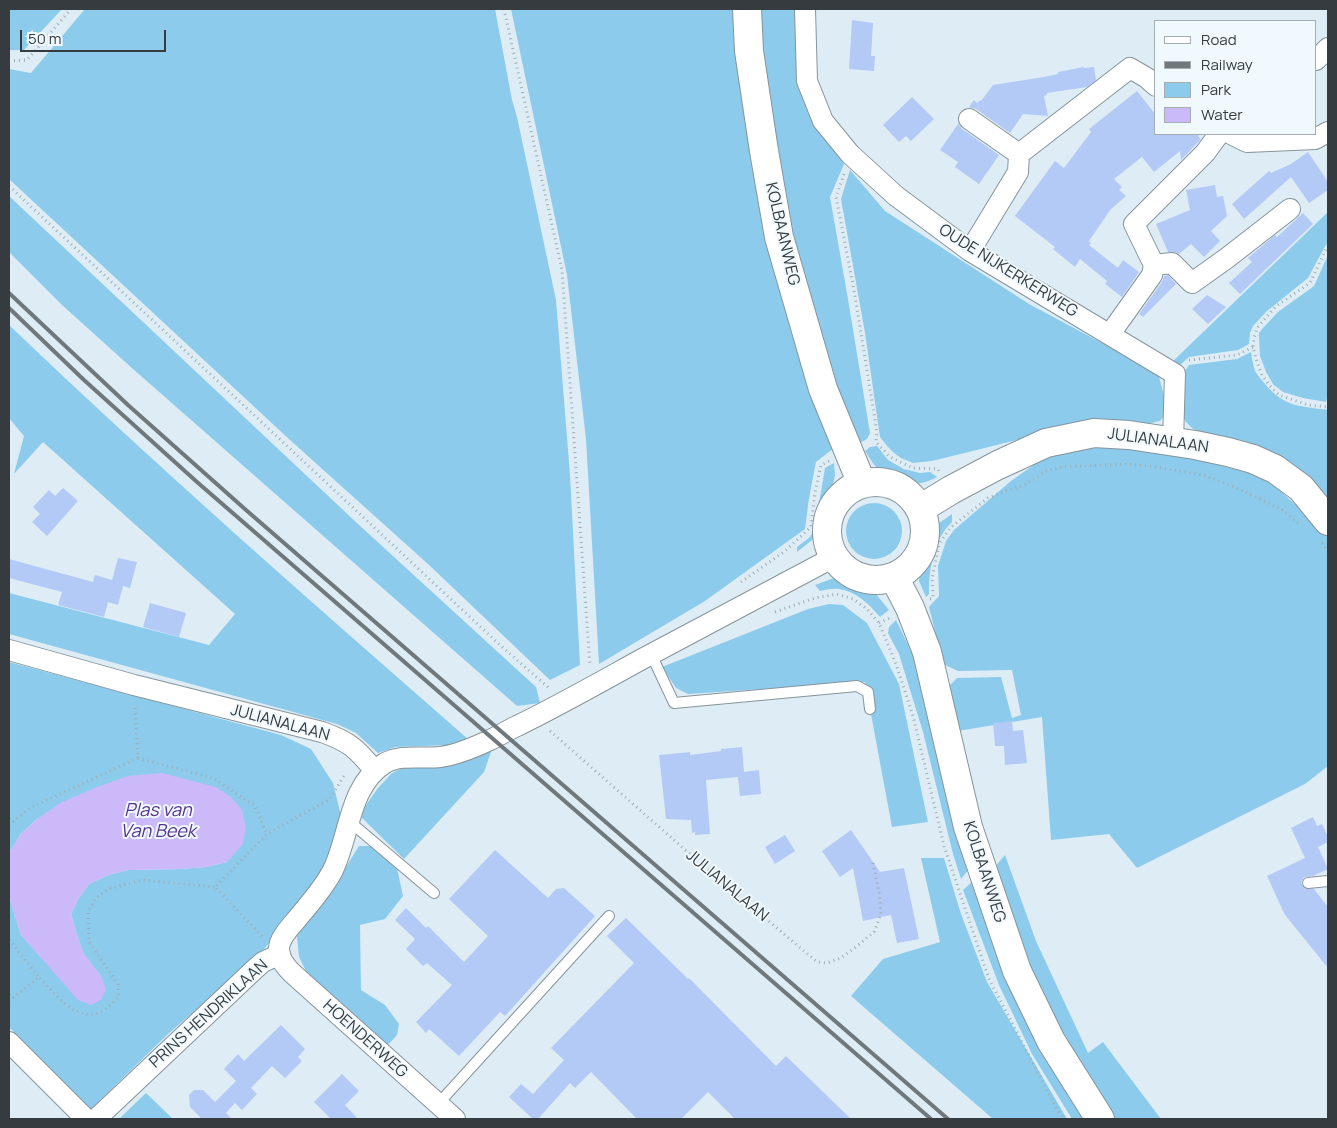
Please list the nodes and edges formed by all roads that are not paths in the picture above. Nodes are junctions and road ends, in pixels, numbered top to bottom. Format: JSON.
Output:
{"nodes":[{"id":1,"x":747,"y":9,"type":"edge"},
{"id":2,"x":805,"y":9,"type":"edge"},
{"id":3,"x":1328,"y":48,"type":"edge"},
{"id":4,"x":1317,"y":59,"type":"edge"},
{"id":5,"x":1154,"y":84,"type":"edge"},
{"id":6,"x":970,"y":119,"type":"dead end"},
{"id":7,"x":1328,"y":132,"type":"edge"},
{"id":8,"x":1217,"y":135,"type":"edge"},
{"id":9,"x":1233,"y":135,"type":"edge"},
{"id":10,"x":1019,"y":154,"type":"junction"},
{"id":11,"x":1290,"y":209,"type":"dead end"},
{"id":12,"x":970,"y":251,"type":"junction"},
{"id":13,"x":1154,"y":265,"type":"junction"},
{"id":14,"x":1110,"y":334,"type":"junction"},
{"id":15,"x":1173,"y":442,"type":"junction"},
{"id":16,"x":862,"y":484,"type":"junction"},
{"id":17,"x":920,"y":508,"type":"junction"},
{"id":18,"x":1316,"y":530,"type":"edge"},
{"id":19,"x":834,"y":557,"type":"junction"},
{"id":20,"x":894,"y":577,"type":"junction"},
{"id":21,"x":9,"y":650,"type":"edge"},
{"id":22,"x":651,"y":654,"type":"junction"},
{"id":23,"x":870,"y":709,"type":"dead end"},
{"id":24,"x":375,"y":770,"type":"junction"},
{"id":25,"x":349,"y":821,"type":"junction"},
{"id":26,"x":1328,"y":880,"type":"edge"},
{"id":27,"x":1308,"y":883,"type":"dead end"},
{"id":28,"x":434,"y":893,"type":"dead end"},
{"id":29,"x":609,"y":916,"type":"dead end"},
{"id":30,"x":280,"y":954,"type":"junction"},
{"id":31,"x":9,"y":1042,"type":"edge"},
{"id":32,"x":438,"y":1104,"type":"junction"},
{"id":33,"x":86,"y":1119,"type":"edge"},
{"id":34,"x":96,"y":1119,"type":"edge"},
{"id":35,"x":456,"y":1119,"type":"edge"},
{"id":36,"x":1100,"y":1119,"type":"edge"}],
"edges":[{"from":1,"to":16,"type":"street","name":"KOLBAANWEG"},
{"from":2,"to":12,"type":"street","name":"OUDE NIJKERKERWEG"},
{"from":3,"to":4,"type":"street"},
{"from":5,"to":10,"type":"street"},
{"from":6,"to":10,"type":"street"},
{"from":7,"to":9,"type":"street"},
{"from":8,"to":13,"type":"street"},
{"from":10,"to":12,"type":"street"},
{"from":11,"to":13,"type":"street"},
{"from":12,"to":14,"type":"street","name":"OUDE NIJKERKERWEG"},
{"from":13,"to":14,"type":"street"},
{"from":14,"to":15,"type":"street","name":"OUDE NIJKERKERWEG"},
{"from":15,"to":17,"type":"street","name":"JULIANALAAN"},
{"from":15,"to":18,"type":"street","name":"JULIANALAAN"},
{"from":16,"to":17,"type":"street"},
{"from":16,"to":19,"type":"street"},
{"from":17,"to":20,"type":"street"},
{"from":19,"to":20,"type":"street"},
{"from":19,"to":22,"type":"street"},
{"from":20,"to":36,"type":"street","name":"KOLBAANWEG"},
{"from":21,"to":24,"type":"street","name":"JULIANALAAN"},
{"from":22,"to":23,"type":"lane"},
{"from":22,"to":24,"type":"street"},
{"from":24,"to":25,"type":"street","name":"PRINS HENDRIKLAAN"},
{"from":25,"to":28,"type":"lane"},
{"from":25,"to":30,"type":"street","name":"PRINS HENDRIKLAAN"},
{"from":26,"to":27,"type":"lane"},
{"from":29,"to":32,"type":"lane"},
{"from":30,"to":32,"type":"street","name":"HOENDERWEG"},
{"from":30,"to":34,"type":"street","name":"PRINS HENDRIKLAAN"},
{"from":31,"to":33,"type":"street"},
{"from":32,"to":35,"type":"street","name":"HOENDERWEG"}]}
